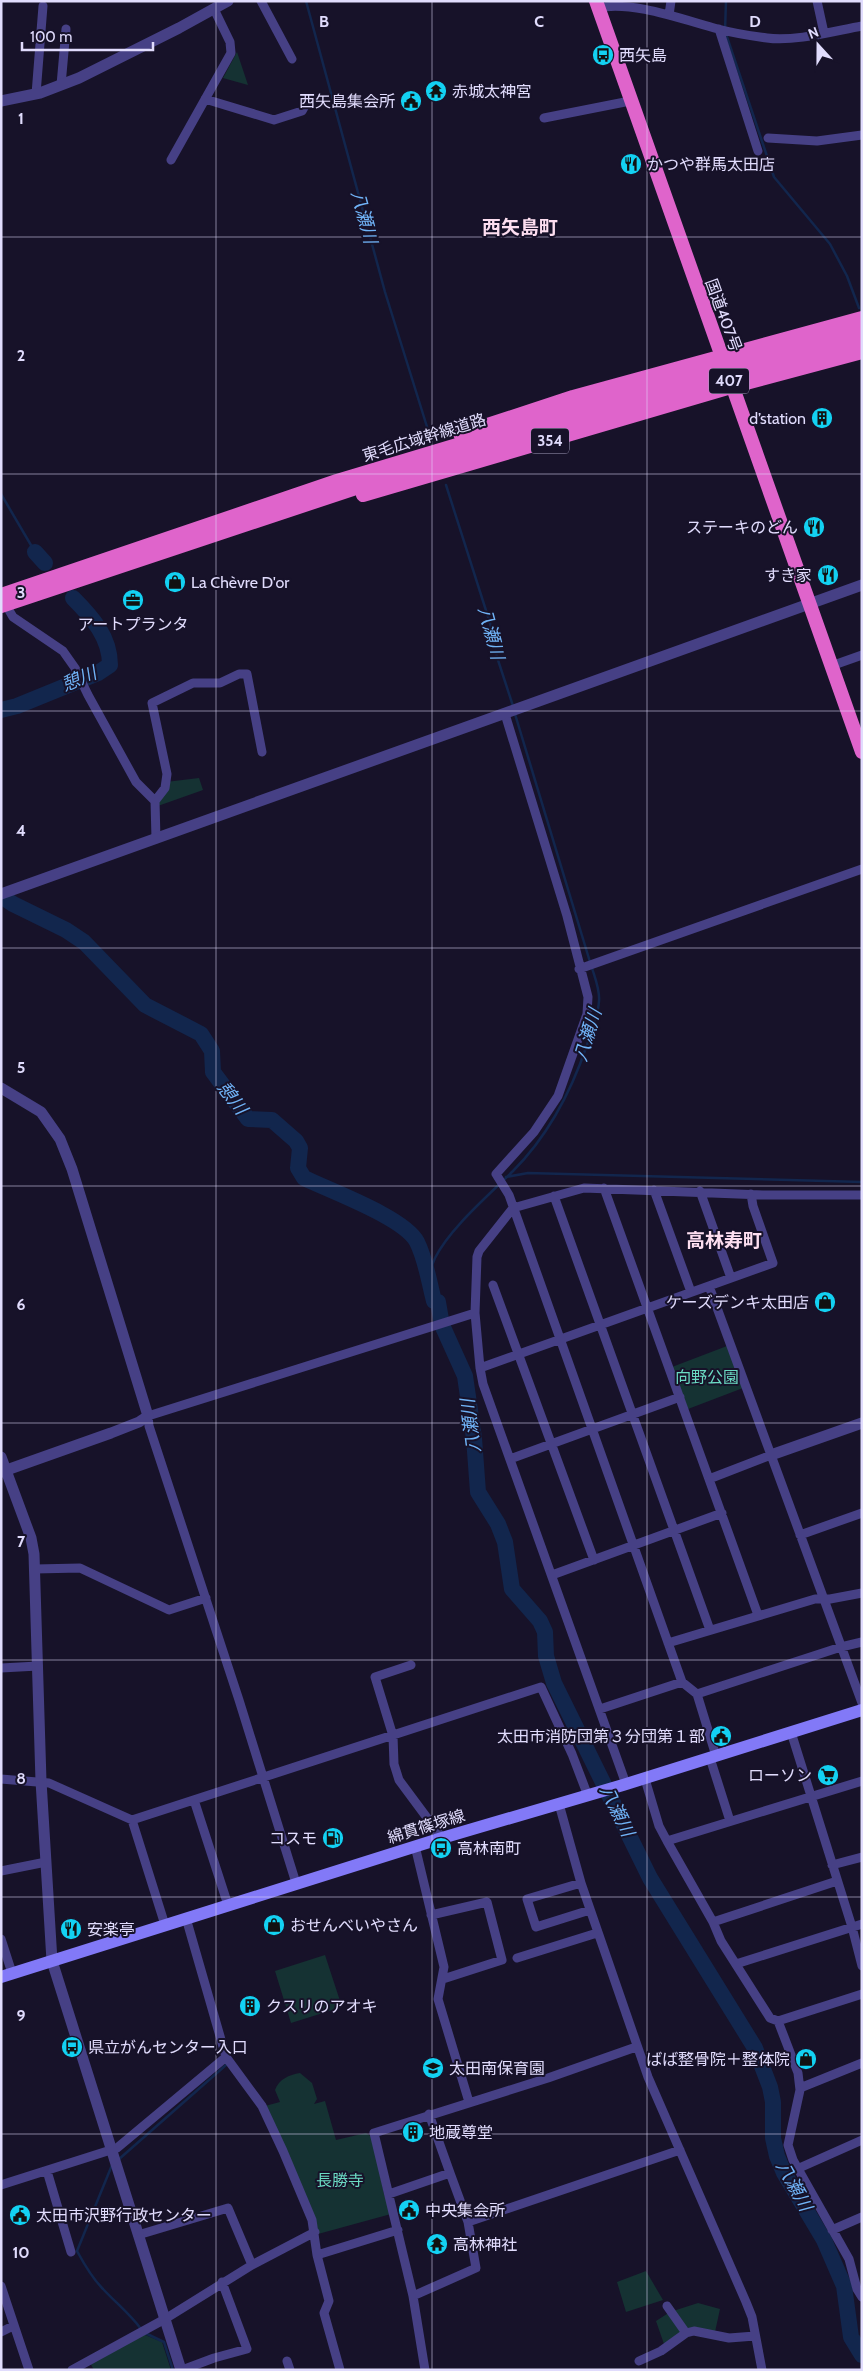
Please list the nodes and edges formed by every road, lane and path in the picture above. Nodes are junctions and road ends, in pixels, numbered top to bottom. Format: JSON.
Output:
{"nodes":[{"id":1,"x":261,"y":1,"type":"edge"},
{"id":2,"x":671,"y":1,"type":"edge"},
{"id":3,"x":817,"y":1,"type":"edge"},
{"id":4,"x":220,"y":4,"type":"edge"},
{"id":5,"x":597,"y":5,"type":"edge"},
{"id":6,"x":43,"y":6,"type":"dead end"},
{"id":7,"x":669,"y":14,"type":"junction"},
{"id":8,"x":862,"y":26,"type":"edge"},
{"id":9,"x":66,"y":29,"type":"dead end"},
{"id":10,"x":719,"y":30,"type":"junction"},
{"id":11,"x":824,"y":32,"type":"junction"},
{"id":12,"x":292,"y":59,"type":"dead end"},
{"id":13,"x":61,"y":85,"type":"junction"},
{"id":14,"x":36,"y":94,"type":"junction"},
{"id":15,"x":205,"y":98,"type":"junction"},
{"id":16,"x":630,"y":101,"type":"junction"},
{"id":17,"x":1,"y":102,"type":"edge"},
{"id":18,"x":307,"y":102,"type":"dead end"},
{"id":19,"x":544,"y":118,"type":"dead end"},
{"id":20,"x":862,"y":135,"type":"edge"},
{"id":21,"x":768,"y":138,"type":"dead end"},
{"id":22,"x":758,"y":151,"type":"dead end"},
{"id":23,"x":171,"y":160,"type":"dead end"},
{"id":24,"x":862,"y":318,"type":"edge"},
{"id":25,"x":862,"y":328,"type":"edge"},
{"id":26,"x":862,"y":340,"type":"edge"},
{"id":27,"x":862,"y":352,"type":"edge"},
{"id":28,"x":720,"y":355,"type":"junction"},
{"id":29,"x":764,"y":360,"type":"junction"},
{"id":30,"x":685,"y":383,"type":"junction"},
{"id":31,"x":731,"y":387,"type":"junction"},
{"id":32,"x":260,"y":508,"type":"junction"},
{"id":33,"x":238,"y":527,"type":"junction"},
{"id":34,"x":862,"y":585,"type":"edge"},
{"id":35,"x":2,"y":601,"type":"edge"},
{"id":36,"x":808,"y":604,"type":"junction"},
{"id":37,"x":862,"y":655,"type":"edge"},
{"id":38,"x":831,"y":666,"type":"junction"},
{"id":39,"x":512,"y":712,"type":"junction"},
{"id":40,"x":861,"y":748,"type":"edge"},
{"id":41,"x":262,"y":752,"type":"dead end"},
{"id":42,"x":155,"y":801,"type":"junction"},
{"id":43,"x":156,"y":839,"type":"junction"},
{"id":44,"x":862,"y":869,"type":"edge"},
{"id":45,"x":5,"y":892,"type":"edge"},
{"id":46,"x":581,"y":969,"type":"junction"},
{"id":47,"x":1,"y":1088,"type":"edge"},
{"id":48,"x":604,"y":1188,"type":"junction"},
{"id":49,"x":654,"y":1190,"type":"junction"},
{"id":50,"x":700,"y":1191,"type":"junction"},
{"id":51,"x":751,"y":1194,"type":"junction"},
{"id":52,"x":862,"y":1195,"type":"edge"},
{"id":53,"x":554,"y":1196,"type":"junction"},
{"id":54,"x":513,"y":1208,"type":"junction"},
{"id":55,"x":731,"y":1278,"type":"junction"},
{"id":56,"x":494,"y":1285,"type":"dead end"},
{"id":57,"x":709,"y":1286,"type":"junction"},
{"id":58,"x":691,"y":1292,"type":"junction"},
{"id":59,"x":648,"y":1308,"type":"junction"},
{"id":60,"x":476,"y":1313,"type":"junction"},
{"id":61,"x":601,"y":1325,"type":"junction"},
{"id":62,"x":560,"y":1340,"type":"junction"},
{"id":63,"x":519,"y":1354,"type":"junction"},
{"id":64,"x":480,"y":1368,"type":"junction"},
{"id":65,"x":680,"y":1397,"type":"junction"},
{"id":66,"x":634,"y":1414,"type":"junction"},
{"id":67,"x":148,"y":1416,"type":"junction"},
{"id":68,"x":862,"y":1423,"type":"edge"},
{"id":69,"x":592,"y":1429,"type":"junction"},
{"id":70,"x":551,"y":1444,"type":"junction"},
{"id":71,"x":771,"y":1455,"type":"junction"},
{"id":72,"x":1,"y":1458,"type":"edge"},
{"id":73,"x":510,"y":1459,"type":"junction"},
{"id":74,"x":4,"y":1471,"type":"edge"},
{"id":75,"x":709,"y":1479,"type":"junction"},
{"id":76,"x":862,"y":1512,"type":"edge"},
{"id":77,"x":722,"y":1513,"type":"junction"},
{"id":78,"x":676,"y":1530,"type":"junction"},
{"id":79,"x":800,"y":1536,"type":"junction"},
{"id":80,"x":633,"y":1546,"type":"junction"},
{"id":81,"x":594,"y":1560,"type":"junction"},
{"id":82,"x":35,"y":1569,"type":"junction"},
{"id":83,"x":552,"y":1575,"type":"junction"},
{"id":84,"x":862,"y":1593,"type":"edge"},
{"id":85,"x":206,"y":1598,"type":"junction"},
{"id":86,"x":823,"y":1599,"type":"junction"},
{"id":87,"x":758,"y":1615,"type":"junction"},
{"id":88,"x":710,"y":1630,"type":"junction"},
{"id":89,"x":862,"y":1642,"type":"edge"},
{"id":90,"x":668,"y":1643,"type":"junction"},
{"id":91,"x":841,"y":1647,"type":"junction"},
{"id":92,"x":411,"y":1665,"type":"dead end"},
{"id":93,"x":38,"y":1666,"type":"junction"},
{"id":94,"x":1,"y":1668,"type":"edge"},
{"id":95,"x":682,"y":1682,"type":"junction"},
{"id":96,"x":697,"y":1694,"type":"junction"},
{"id":97,"x":862,"y":1703,"type":"edge"},
{"id":98,"x":600,"y":1709,"type":"junction"},
{"id":99,"x":862,"y":1710,"type":"edge"},
{"id":100,"x":790,"y":1732,"type":"junction"},
{"id":101,"x":393,"y":1736,"type":"junction"},
{"id":102,"x":713,"y":1757,"type":"junction"},
{"id":103,"x":262,"y":1778,"type":"junction"},
{"id":104,"x":1,"y":1779,"type":"edge"},
{"id":105,"x":645,"y":1779,"type":"junction"},
{"id":106,"x":862,"y":1780,"type":"edge"},
{"id":107,"x":41,"y":1781,"type":"junction"},
{"id":108,"x":625,"y":1785,"type":"junction"},
{"id":109,"x":589,"y":1796,"type":"junction"},
{"id":110,"x":810,"y":1796,"type":"junction"},
{"id":111,"x":194,"y":1800,"type":"junction"},
{"id":112,"x":559,"y":1804,"type":"junction"},
{"id":113,"x":132,"y":1820,"type":"junction"},
{"id":114,"x":730,"y":1820,"type":"junction"},
{"id":115,"x":442,"y":1838,"type":"junction"},
{"id":116,"x":667,"y":1840,"type":"junction"},
{"id":117,"x":415,"y":1846,"type":"junction"},
{"id":118,"x":862,"y":1857,"type":"edge"},
{"id":119,"x":46,"y":1862,"type":"junction"},
{"id":120,"x":832,"y":1865,"type":"junction"},
{"id":121,"x":1,"y":1871,"type":"edge"},
{"id":122,"x":837,"y":1881,"type":"junction"},
{"id":123,"x":581,"y":1883,"type":"junction"},
{"id":124,"x":296,"y":1884,"type":"junction"},
{"id":125,"x":228,"y":1905,"type":"junction"},
{"id":126,"x":590,"y":1910,"type":"junction"},
{"id":127,"x":431,"y":1915,"type":"junction"},
{"id":128,"x":186,"y":1918,"type":"junction"},
{"id":129,"x":713,"y":1922,"type":"junction"},
{"id":130,"x":862,"y":1924,"type":"edge"},
{"id":131,"x":165,"y":1925,"type":"junction"},
{"id":132,"x":852,"y":1927,"type":"junction"},
{"id":133,"x":597,"y":1933,"type":"junction"},
{"id":134,"x":1,"y":1939,"type":"edge"},
{"id":135,"x":517,"y":1958,"type":"dead end"},
{"id":136,"x":52,"y":1961,"type":"junction"},
{"id":137,"x":736,"y":1964,"type":"junction"},
{"id":138,"x":862,"y":1966,"type":"edge"},
{"id":139,"x":7,"y":1975,"type":"edge"},
{"id":140,"x":443,"y":1979,"type":"junction"},
{"id":141,"x":862,"y":1994,"type":"edge"},
{"id":142,"x":778,"y":2021,"type":"junction"},
{"id":143,"x":636,"y":2047,"type":"junction"},
{"id":144,"x":226,"y":2057,"type":"junction"},
{"id":145,"x":862,"y":2063,"type":"edge"},
{"id":146,"x":800,"y":2088,"type":"junction"},
{"id":147,"x":469,"y":2102,"type":"junction"},
{"id":148,"x":429,"y":2114,"type":"junction"},
{"id":149,"x":862,"y":2140,"type":"edge"},
{"id":150,"x":111,"y":2150,"type":"junction"},
{"id":151,"x":680,"y":2150,"type":"junction"},
{"id":152,"x":797,"y":2169,"type":"junction"},
{"id":153,"x":47,"y":2171,"type":"junction"},
{"id":154,"x":450,"y":2174,"type":"junction"},
{"id":155,"x":1,"y":2185,"type":"edge"},
{"id":156,"x":389,"y":2194,"type":"junction"},
{"id":157,"x":862,"y":2217,"type":"edge"},
{"id":158,"x":468,"y":2222,"type":"junction"},
{"id":159,"x":398,"y":2230,"type":"junction"},
{"id":160,"x":832,"y":2230,"type":"junction"},
{"id":161,"x":315,"y":2232,"type":"junction"},
{"id":162,"x":138,"y":2235,"type":"junction"},
{"id":163,"x":71,"y":2252,"type":"dead end"},
{"id":164,"x":317,"y":2254,"type":"junction"},
{"id":165,"x":252,"y":2265,"type":"junction"},
{"id":166,"x":222,"y":2282,"type":"junction"},
{"id":167,"x":1,"y":2286,"type":"edge"},
{"id":168,"x":413,"y":2296,"type":"junction"},
{"id":169,"x":862,"y":2297,"type":"edge"},
{"id":170,"x":667,"y":2306,"type":"dead end"},
{"id":171,"x":165,"y":2319,"type":"junction"},
{"id":172,"x":14,"y":2326,"type":"junction"},
{"id":173,"x":1,"y":2332,"type":"edge"},
{"id":174,"x":686,"y":2333,"type":"junction"},
{"id":175,"x":756,"y":2336,"type":"junction"},
{"id":176,"x":639,"y":2362,"type":"dead end"},
{"id":177,"x":29,"y":2370,"type":"edge"},
{"id":178,"x":72,"y":2370,"type":"edge"},
{"id":179,"x":182,"y":2370,"type":"edge"},
{"id":180,"x":340,"y":2370,"type":"edge"},
{"id":181,"x":425,"y":2370,"type":"edge"},
{"id":182,"x":762,"y":2370,"type":"edge"}],
"edges":[{"from":1,"to":12,"type":"street"},
{"from":2,"to":7,"type":"street"},
{"from":3,"to":11,"type":"street"},
{"from":4,"to":13,"type":"street"},
{"from":4,"to":15,"type":"street"},
{"from":5,"to":7,"type":"street"},
{"from":5,"to":16,"type":"highway","name":"国道407号","number":"407"},
{"from":6,"to":14,"type":"street"},
{"from":7,"to":10,"type":"street"},
{"from":8,"to":11,"type":"street"},
{"from":9,"to":13,"type":"street"},
{"from":10,"to":11,"type":"street"},
{"from":10,"to":22,"type":"street"},
{"from":13,"to":14,"type":"street"},
{"from":14,"to":17,"type":"street"},
{"from":15,"to":18,"type":"street"},
{"from":15,"to":23,"type":"street"},
{"from":16,"to":19,"type":"street"},
{"from":16,"to":28,"type":"highway","name":"国道407号","number":"407"},
{"from":20,"to":21,"type":"street"},
{"from":24,"to":28,"type":"highway","number":"354"},
{"from":25,"to":29,"type":"highway","name":"東毛広域幹線道路","number":"354"},
{"from":26,"to":29,"type":"highway","name":"東毛広域幹線道路","number":"354"},
{"from":27,"to":31,"type":"highway","number":"354"},
{"from":28,"to":31,"type":"highway","name":"国道407号","number":"407"},
{"from":28,"to":32,"type":"highway","number":"354"},
{"from":29,"to":30,"type":"highway","name":"東毛広域幹線道路","number":"354"},
{"from":30,"to":32,"type":"highway","name":"東毛広域幹線道路","number":"354"},
{"from":30,"to":33,"type":"highway","name":"東毛広域幹線道路","number":"354"},
{"from":31,"to":33,"type":"highway","number":"354"},
{"from":31,"to":36,"type":"highway","name":"国道407号","number":"407"},
{"from":32,"to":35,"type":"highway","name":"東毛広域幹線道路","number":"354"},
{"from":33,"to":35,"type":"highway","name":"東毛広域幹線道路","number":"354"},
{"from":34,"to":36,"type":"street"},
{"from":35,"to":42,"type":"street"},
{"from":36,"to":38,"type":"highway","name":"国道407号","number":"407"},
{"from":36,"to":39,"type":"street"},
{"from":37,"to":38,"type":"street"},
{"from":38,"to":40,"type":"highway","name":"国道407号","number":"407"},
{"from":39,"to":43,"type":"street"},
{"from":39,"to":46,"type":"street"},
{"from":41,"to":42,"type":"street"},
{"from":42,"to":43,"type":"street"},
{"from":43,"to":45,"type":"street"},
{"from":44,"to":46,"type":"street"},
{"from":46,"to":54,"type":"street"},
{"from":47,"to":67,"type":"street"},
{"from":48,"to":49,"type":"street"},
{"from":48,"to":53,"type":"street"},
{"from":48,"to":59,"type":"street"},
{"from":49,"to":50,"type":"street"},
{"from":49,"to":58,"type":"street"},
{"from":50,"to":51,"type":"street"},
{"from":50,"to":55,"type":"street"},
{"from":51,"to":52,"type":"street"},
{"from":51,"to":55,"type":"street"},
{"from":53,"to":54,"type":"street"},
{"from":53,"to":61,"type":"street"},
{"from":54,"to":60,"type":"street"},
{"from":54,"to":62,"type":"street"},
{"from":55,"to":57,"type":"street"},
{"from":56,"to":63,"type":"street"},
{"from":57,"to":58,"type":"street"},
{"from":57,"to":71,"type":"street"},
{"from":58,"to":59,"type":"street"},
{"from":59,"to":61,"type":"street"},
{"from":59,"to":65,"type":"street"},
{"from":60,"to":64,"type":"street"},
{"from":60,"to":67,"type":"street"},
{"from":61,"to":62,"type":"street"},
{"from":61,"to":66,"type":"street"},
{"from":62,"to":63,"type":"street"},
{"from":62,"to":69,"type":"street"},
{"from":63,"to":64,"type":"street"},
{"from":63,"to":70,"type":"street"},
{"from":64,"to":73,"type":"street"},
{"from":65,"to":66,"type":"street"},
{"from":65,"to":75,"type":"street"},
{"from":66,"to":69,"type":"street"},
{"from":66,"to":78,"type":"street"},
{"from":67,"to":74,"type":"street"},
{"from":67,"to":85,"type":"street"},
{"from":68,"to":71,"type":"street"},
{"from":69,"to":70,"type":"street"},
{"from":69,"to":80,"type":"street"},
{"from":70,"to":73,"type":"street"},
{"from":70,"to":81,"type":"street"},
{"from":71,"to":75,"type":"street"},
{"from":71,"to":79,"type":"street"},
{"from":72,"to":74,"type":"street"},
{"from":73,"to":83,"type":"street"},
{"from":74,"to":82,"type":"street"},
{"from":75,"to":77,"type":"street"},
{"from":76,"to":79,"type":"street"},
{"from":77,"to":78,"type":"street"},
{"from":77,"to":87,"type":"street"},
{"from":78,"to":80,"type":"street"},
{"from":78,"to":88,"type":"street"},
{"from":79,"to":86,"type":"street"},
{"from":80,"to":81,"type":"street"},
{"from":80,"to":90,"type":"street"},
{"from":81,"to":83,"type":"street"},
{"from":82,"to":85,"type":"street"},
{"from":82,"to":93,"type":"street"},
{"from":83,"to":98,"type":"street"},
{"from":84,"to":86,"type":"street"},
{"from":85,"to":103,"type":"street"},
{"from":86,"to":87,"type":"street"},
{"from":86,"to":91,"type":"street"},
{"from":87,"to":88,"type":"street"},
{"from":88,"to":90,"type":"street"},
{"from":89,"to":91,"type":"street"},
{"from":90,"to":95,"type":"street"},
{"from":91,"to":96,"type":"street"},
{"from":91,"to":97,"type":"street"},
{"from":92,"to":101,"type":"street"},
{"from":93,"to":94,"type":"street"},
{"from":93,"to":107,"type":"street"},
{"from":95,"to":96,"type":"street"},
{"from":95,"to":98,"type":"street"},
{"from":96,"to":102,"type":"street"},
{"from":98,"to":108,"type":"street"},
{"from":99,"to":100,"type":"main road","name":"綿貫篠塚線"},
{"from":100,"to":102,"type":"main road","name":"綿貫篠塚線"},
{"from":100,"to":110,"type":"street"},
{"from":101,"to":103,"type":"street"},
{"from":101,"to":109,"type":"street"},
{"from":101,"to":115,"type":"street"},
{"from":102,"to":105,"type":"main road","name":"綿貫篠塚線"},
{"from":102,"to":114,"type":"street"},
{"from":103,"to":111,"type":"street"},
{"from":103,"to":124,"type":"street"},
{"from":104,"to":107,"type":"street"},
{"from":105,"to":108,"type":"main road","name":"綿貫篠塚線"},
{"from":105,"to":116,"type":"street"},
{"from":106,"to":110,"type":"street"},
{"from":107,"to":113,"type":"street"},
{"from":107,"to":119,"type":"street"},
{"from":108,"to":109,"type":"main road","name":"綿貫篠塚線"},
{"from":109,"to":112,"type":"main road","name":"綿貫篠塚線"},
{"from":110,"to":114,"type":"street"},
{"from":110,"to":120,"type":"street"},
{"from":111,"to":113,"type":"street"},
{"from":111,"to":125,"type":"street"},
{"from":112,"to":115,"type":"main road","name":"綿貫篠塚線"},
{"from":112,"to":123,"type":"street"},
{"from":113,"to":131,"type":"street"},
{"from":114,"to":116,"type":"street"},
{"from":115,"to":117,"type":"main road","name":"綿貫篠塚線"},
{"from":116,"to":129,"type":"street"},
{"from":117,"to":124,"type":"main road","name":"綿貫篠塚線"},
{"from":117,"to":127,"type":"street"},
{"from":118,"to":120,"type":"street"},
{"from":119,"to":121,"type":"street"},
{"from":119,"to":136,"type":"street"},
{"from":120,"to":122,"type":"street"},
{"from":122,"to":129,"type":"street"},
{"from":122,"to":132,"type":"street"},
{"from":123,"to":126,"type":"street"},
{"from":123,"to":126,"type":"street"},
{"from":124,"to":125,"type":"main road","name":"綿貫篠塚線"},
{"from":125,"to":128,"type":"main road","name":"綿貫篠塚線"},
{"from":126,"to":133,"type":"street"},
{"from":127,"to":140,"type":"street"},
{"from":127,"to":140,"type":"street"},
{"from":128,"to":131,"type":"main road","name":"綿貫篠塚線"},
{"from":128,"to":144,"type":"street"},
{"from":129,"to":137,"type":"street"},
{"from":130,"to":132,"type":"street"},
{"from":131,"to":136,"type":"main road","name":"綿貫篠塚線"},
{"from":132,"to":137,"type":"street"},
{"from":132,"to":138,"type":"street"},
{"from":133,"to":135,"type":"street"},
{"from":133,"to":143,"type":"street"},
{"from":134,"to":139,"type":"street"},
{"from":136,"to":139,"type":"main road","name":"綿貫篠塚線"},
{"from":136,"to":150,"type":"street"},
{"from":137,"to":142,"type":"street"},
{"from":140,"to":147,"type":"street"},
{"from":141,"to":142,"type":"street"},
{"from":142,"to":146,"type":"street"},
{"from":143,"to":147,"type":"street"},
{"from":143,"to":151,"type":"street"},
{"from":144,"to":150,"type":"street"},
{"from":144,"to":161,"type":"street"},
{"from":145,"to":146,"type":"street"},
{"from":146,"to":152,"type":"street"},
{"from":147,"to":148,"type":"street"},
{"from":148,"to":154,"type":"street"},
{"from":148,"to":156,"type":"street"},
{"from":149,"to":152,"type":"street"},
{"from":150,"to":153,"type":"street"},
{"from":150,"to":162,"type":"street"},
{"from":151,"to":158,"type":"street"},
{"from":151,"to":175,"type":"street"},
{"from":152,"to":160,"type":"street"},
{"from":153,"to":155,"type":"street"},
{"from":153,"to":163,"type":"street"},
{"from":154,"to":156,"type":"street"},
{"from":154,"to":158,"type":"street"},
{"from":156,"to":159,"type":"street"},
{"from":157,"to":160,"type":"street"},
{"from":158,"to":168,"type":"street"},
{"from":159,"to":164,"type":"street"},
{"from":159,"to":168,"type":"street"},
{"from":160,"to":169,"type":"street"},
{"from":161,"to":164,"type":"street"},
{"from":161,"to":165,"type":"street"},
{"from":162,"to":165,"type":"street"},
{"from":162,"to":171,"type":"street"},
{"from":164,"to":180,"type":"street"},
{"from":165,"to":166,"type":"street"},
{"from":166,"to":171,"type":"street"},
{"from":166,"to":179,"type":"street"},
{"from":167,"to":172,"type":"street"},
{"from":168,"to":181,"type":"street"},
{"from":170,"to":174,"type":"street"},
{"from":171,"to":178,"type":"street"},
{"from":171,"to":179,"type":"street"},
{"from":172,"to":173,"type":"street"},
{"from":172,"to":177,"type":"street"},
{"from":174,"to":175,"type":"street"},
{"from":174,"to":176,"type":"street"},
{"from":175,"to":182,"type":"street"}]}
